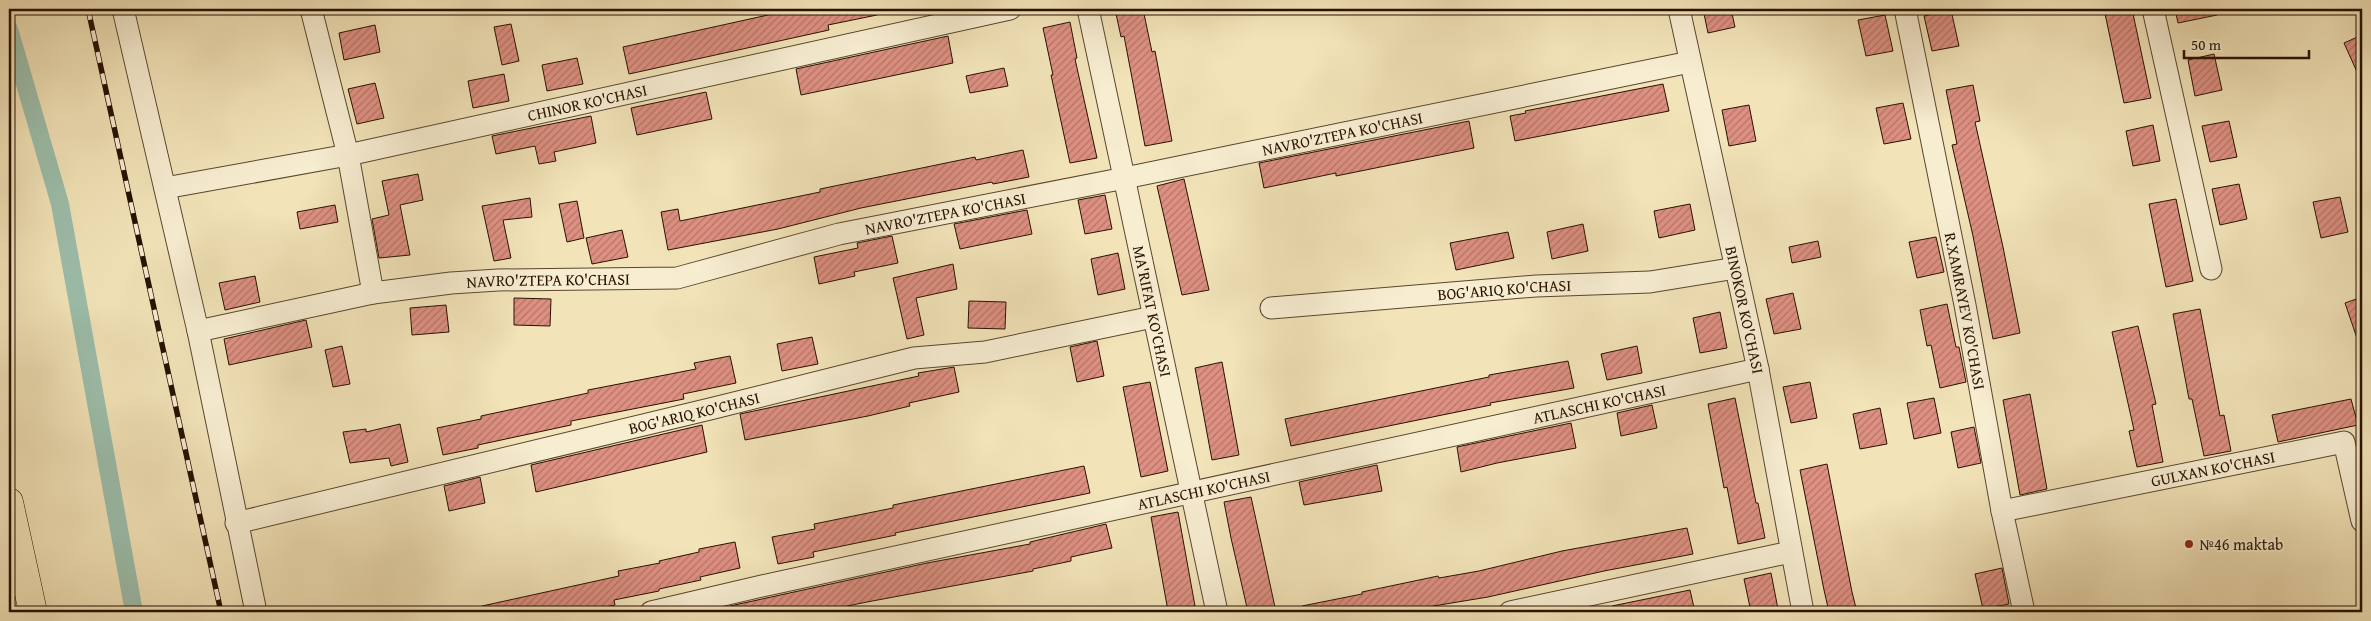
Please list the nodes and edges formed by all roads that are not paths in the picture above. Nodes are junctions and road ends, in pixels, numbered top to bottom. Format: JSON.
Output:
{"nodes":[{"id":1,"x":123,"y":9,"type":"edge"},
{"id":2,"x":311,"y":9,"type":"edge"},
{"id":3,"x":1010,"y":9,"type":"edge"},
{"id":4,"x":1088,"y":9,"type":"edge"},
{"id":5,"x":1679,"y":9,"type":"edge"},
{"id":6,"x":1905,"y":9,"type":"edge"},
{"id":7,"x":2153,"y":9,"type":"edge"},
{"id":8,"x":1690,"y":62,"type":"junction"},
{"id":9,"x":348,"y":155,"type":"junction"},
{"id":10,"x":1125,"y":178,"type":"junction"},
{"id":11,"x":165,"y":188,"type":"junction"},
{"id":12,"x":1736,"y":268,"type":"junction"},
{"id":13,"x":2211,"y":269,"type":"dead end"},
{"id":14,"x":373,"y":293,"type":"junction"},
{"id":15,"x":1271,"y":308,"type":"dead end"},
{"id":16,"x":1154,"y":317,"type":"junction"},
{"id":17,"x":198,"y":331,"type":"junction"},
{"id":18,"x":1758,"y":369,"type":"junction"},
{"id":19,"x":1192,"y":494,"type":"junction"},
{"id":20,"x":9,"y":502,"type":"edge"},
{"id":21,"x":2002,"y":511,"type":"junction"},
{"id":22,"x":2362,"y":520,"type":"edge"},
{"id":23,"x":236,"y":523,"type":"junction"},
{"id":24,"x":1791,"y":552,"type":"junction"},
{"id":25,"x":33,"y":612,"type":"edge"},
{"id":26,"x":256,"y":612,"type":"edge"},
{"id":27,"x":651,"y":612,"type":"edge"},
{"id":28,"x":1218,"y":612,"type":"edge"},
{"id":29,"x":1510,"y":612,"type":"edge"},
{"id":30,"x":1803,"y":612,"type":"edge"},
{"id":31,"x":2024,"y":612,"type":"edge"}],
"edges":[{"from":1,"to":11,"type":"street"},
{"from":2,"to":9,"type":"street"},
{"from":3,"to":9,"type":"street","name":"CHINOR KO'CHASI"},
{"from":4,"to":10,"type":"street","name":"MA'RIFAT KO'CHASI"},
{"from":5,"to":8,"type":"street","name":"BINOKOR KO'CHASI"},
{"from":6,"to":21,"type":"street","name":"R.XAMRAYEV KO'CHASI"},
{"from":7,"to":13,"type":"street"},
{"from":8,"to":10,"type":"street","name":"NAVRO'ZTEPA KO'CHASI"},
{"from":8,"to":12,"type":"street","name":"BINOKOR KO'CHASI"},
{"from":9,"to":11,"type":"street","name":"CHINOR KO'CHASI"},
{"from":9,"to":14,"type":"street"},
{"from":10,"to":14,"type":"street","name":"NAVRO'ZTEPA KO'CHASI"},
{"from":10,"to":16,"type":"street","name":"MA'RIFAT KO'CHASI"},
{"from":11,"to":17,"type":"street"},
{"from":12,"to":15,"type":"street","name":"BOG'ARIQ KO'CHASI"},
{"from":12,"to":18,"type":"street","name":"BINOKOR KO'CHASI"},
{"from":14,"to":17,"type":"street","name":"NAVRO'ZTEPA KO'CHASI"},
{"from":16,"to":19,"type":"street","name":"MA'RIFAT KO'CHASI"},
{"from":16,"to":23,"type":"street","name":"BOG'ARIQ KO'CHASI"},
{"from":17,"to":23,"type":"street"},
{"from":18,"to":19,"type":"street","name":"ATLASCHI KO'CHASI"},
{"from":18,"to":24,"type":"street","name":"BINOKOR KO'CHASI"},
{"from":19,"to":27,"type":"street","name":"ATLASCHI KO'CHASI"},
{"from":19,"to":28,"type":"street","name":"MA'RIFAT KO'CHASI"},
{"from":20,"to":25,"type":"main road"},
{"from":21,"to":22,"type":"street","name":"GULXAN KO'CHASI"},
{"from":21,"to":31,"type":"street","name":"R.XAMRAYEV KO'CHASI"},
{"from":23,"to":26,"type":"street"},
{"from":24,"to":29,"type":"street"},
{"from":24,"to":30,"type":"street","name":"BINOKOR KO'CHASI"}]}
